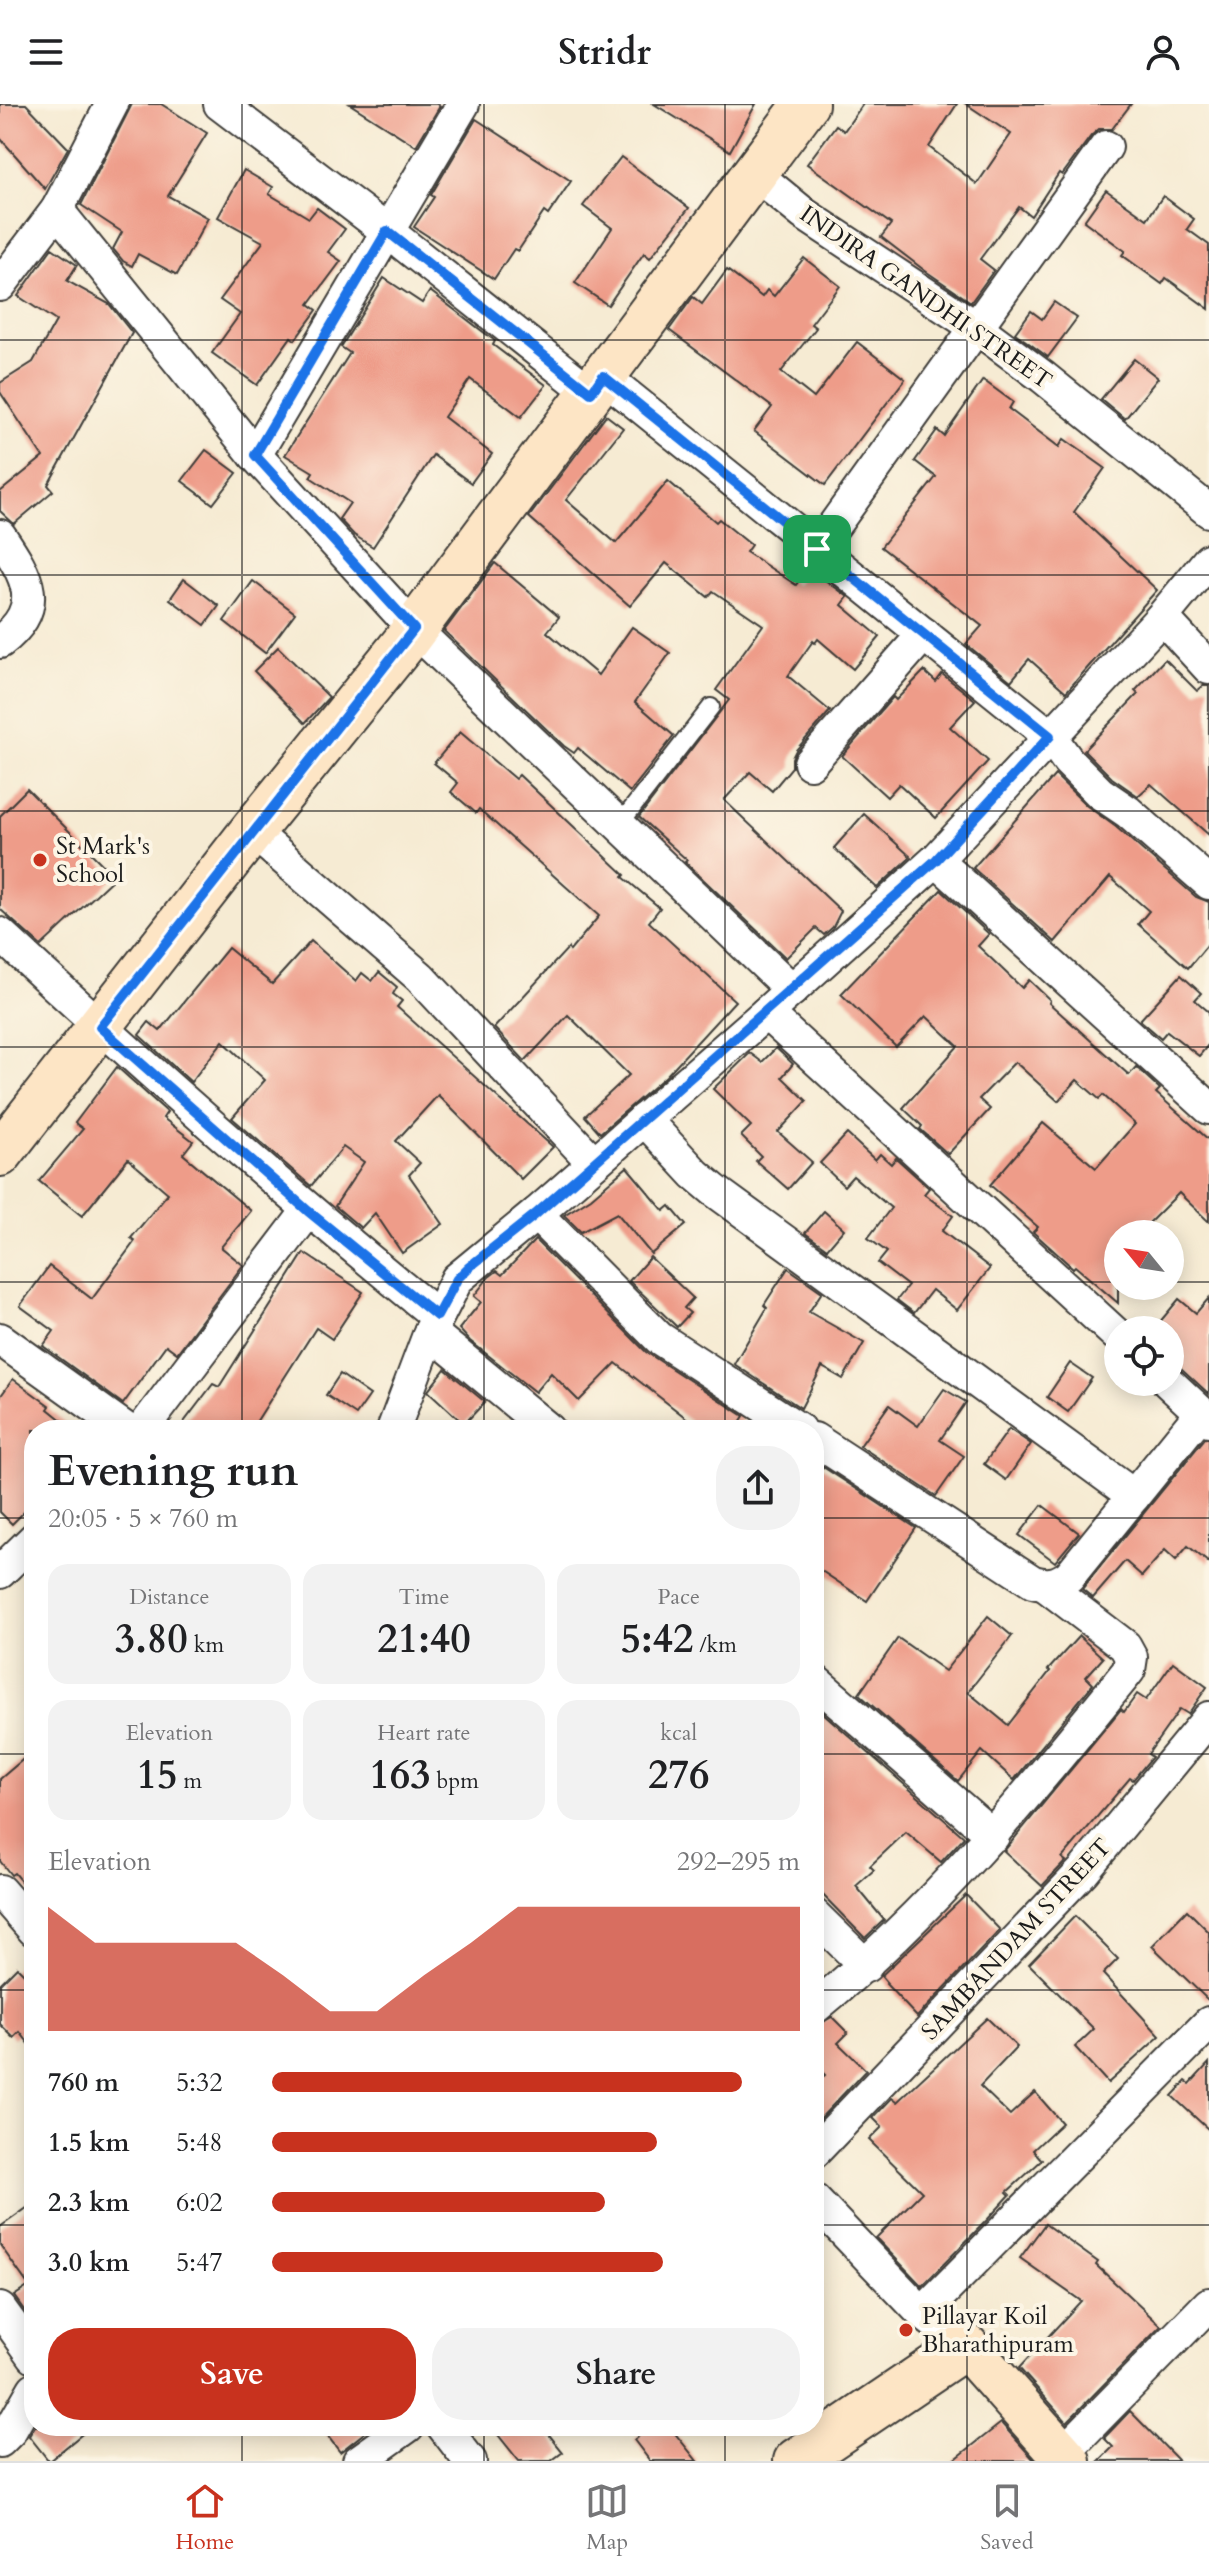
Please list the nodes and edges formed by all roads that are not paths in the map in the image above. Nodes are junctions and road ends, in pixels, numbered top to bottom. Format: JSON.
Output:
{"nodes":[{"id":1,"x":112,"y":104,"type":"edge"},
{"id":2,"x":220,"y":104,"type":"edge"},
{"id":3,"x":463,"y":104,"type":"edge"},
{"id":4,"x":806,"y":104,"type":"edge"},
{"id":5,"x":1106,"y":147,"type":"dead end"},
{"id":6,"x":754,"y":173,"type":"junction"},
{"id":7,"x":57,"y":210,"type":"junction"},
{"id":8,"x":387,"y":231,"type":"junction"},
{"id":9,"x":0,"y":285,"type":"edge"},
{"id":10,"x":977,"y":328,"type":"junction"},
{"id":11,"x":597,"y":385,"type":"junction"},
{"id":12,"x":255,"y":455,"type":"junction"},
{"id":13,"x":1209,"y":511,"type":"edge"},
{"id":14,"x":0,"y":536,"type":"edge"},
{"id":15,"x":817,"y":549,"type":"junction"},
{"id":16,"x":1209,"y":560,"type":"edge"},
{"id":17,"x":1162,"y":617,"type":"junction"},
{"id":18,"x":414,"y":629,"type":"junction"},
{"id":19,"x":924,"y":634,"type":"junction"},
{"id":20,"x":0,"y":642,"type":"edge"},
{"id":21,"x":1209,"y":668,"type":"edge"},
{"id":22,"x":711,"y":707,"type":"dead end"},
{"id":23,"x":1050,"y":736,"type":"junction"},
{"id":24,"x":810,"y":763,"type":"dead end"},
{"id":25,"x":619,"y":825,"type":"junction"},
{"id":26,"x":252,"y":831,"type":"junction"},
{"id":27,"x":936,"y":860,"type":"junction"},
{"id":28,"x":1209,"y":883,"type":"edge"},
{"id":29,"x":0,"y":934,"type":"edge"},
{"id":30,"x":792,"y":990,"type":"junction"},
{"id":31,"x":766,"y":1013,"type":"junction"},
{"id":32,"x":100,"y":1027,"type":"junction"},
{"id":33,"x":1209,"y":1108,"type":"edge"},
{"id":34,"x":644,"y":1119,"type":"junction"},
{"id":35,"x":0,"y":1154,"type":"edge"},
{"id":36,"x":594,"y":1163,"type":"junction"},
{"id":37,"x":308,"y":1211,"type":"junction"},
{"id":38,"x":536,"y":1214,"type":"junction"},
{"id":39,"x":1104,"y":1323,"type":"edge"},
{"id":40,"x":434,"y":1324,"type":"junction"},
{"id":41,"x":0,"y":1339,"type":"edge"},
{"id":42,"x":1183,"y":1396,"type":"edge"},
{"id":43,"x":1205,"y":1416,"type":"edge"},
{"id":44,"x":113,"y":1420,"type":"edge"},
{"id":45,"x":150,"y":1420,"type":"edge"},
{"id":46,"x":397,"y":1420,"type":"edge"},
{"id":47,"x":538,"y":1420,"type":"edge"},
{"id":48,"x":785,"y":1420,"type":"edge"},
{"id":49,"x":824,"y":1446,"type":"edge"},
{"id":50,"x":1134,"y":1496,"type":"junction"},
{"id":51,"x":24,"y":1549,"type":"edge"},
{"id":52,"x":0,"y":1572,"type":"edge"},
{"id":53,"x":1045,"y":1585,"type":"junction"},
{"id":54,"x":824,"y":1689,"type":"edge"},
{"id":55,"x":1209,"y":1718,"type":"edge"},
{"id":56,"x":993,"y":1836,"type":"junction"},
{"id":57,"x":0,"y":1891,"type":"edge"},
{"id":58,"x":24,"y":1919,"type":"edge"},
{"id":59,"x":824,"y":1925,"type":"edge"},
{"id":60,"x":866,"y":1966,"type":"junction"},
{"id":61,"x":824,"y":2000,"type":"edge"},
{"id":62,"x":1209,"y":2023,"type":"edge"},
{"id":63,"x":824,"y":2142,"type":"edge"},
{"id":64,"x":824,"y":2210,"type":"edge"},
{"id":65,"x":1209,"y":2304,"type":"edge"},
{"id":66,"x":0,"y":2309,"type":"edge"},
{"id":67,"x":922,"y":2313,"type":"junction"},
{"id":68,"x":24,"y":2342,"type":"edge"},
{"id":69,"x":966,"y":2346,"type":"junction"},
{"id":70,"x":24,"y":2406,"type":"edge"},
{"id":71,"x":394,"y":2436,"type":"edge"},
{"id":72,"x":451,"y":2436,"type":"edge"},
{"id":73,"x":0,"y":2441,"type":"edge"},
{"id":74,"x":1065,"y":2457,"type":"edge"},
{"id":75,"x":359,"y":2461,"type":"edge"},
{"id":76,"x":470,"y":2461,"type":"edge"},
{"id":77,"x":796,"y":2461,"type":"edge"}],
"edges":[{"from":1,"to":7,"type":"street"},
{"from":2,"to":8,"type":"street"},
{"from":3,"to":8,"type":"street"},
{"from":4,"to":6,"type":"street"},
{"from":5,"to":10,"type":"street"},
{"from":6,"to":10,"type":"street","name":"INDIRA GANDHI STREET"},
{"from":6,"to":11,"type":"street"},
{"from":7,"to":9,"type":"street"},
{"from":7,"to":12,"type":"street"},
{"from":8,"to":11,"type":"street"},
{"from":8,"to":12,"type":"street"},
{"from":10,"to":13,"type":"street","name":"INDIRA GANDHI STREET"},
{"from":10,"to":15,"type":"street"},
{"from":11,"to":15,"type":"street"},
{"from":11,"to":18,"type":"street"},
{"from":12,"to":18,"type":"street"},
{"from":14,"to":20,"type":"street"},
{"from":15,"to":19,"type":"street"},
{"from":16,"to":17,"type":"street"},
{"from":17,"to":21,"type":"street"},
{"from":17,"to":23,"type":"street"},
{"from":18,"to":25,"type":"street"},
{"from":18,"to":26,"type":"street"},
{"from":19,"to":23,"type":"street"},
{"from":19,"to":24,"type":"street"},
{"from":22,"to":25,"type":"lane"},
{"from":23,"to":27,"type":"street"},
{"from":23,"to":28,"type":"street"},
{"from":25,"to":30,"type":"street"},
{"from":26,"to":32,"type":"street"},
{"from":26,"to":36,"type":"street"},
{"from":27,"to":30,"type":"street"},
{"from":27,"to":33,"type":"street"},
{"from":29,"to":32,"type":"street"},
{"from":30,"to":31,"type":"street"},
{"from":31,"to":34,"type":"street"},
{"from":31,"to":39,"type":"street"},
{"from":32,"to":35,"type":"street"},
{"from":32,"to":37,"type":"street"},
{"from":34,"to":36,"type":"street"},
{"from":34,"to":50,"type":"street"},
{"from":36,"to":38,"type":"street"},
{"from":37,"to":40,"type":"street"},
{"from":37,"to":45,"type":"street"},
{"from":38,"to":40,"type":"street"},
{"from":38,"to":48,"type":"street"},
{"from":40,"to":46,"type":"street"},
{"from":40,"to":47,"type":"street"},
{"from":41,"to":44,"type":"street"},
{"from":42,"to":43,"type":"street"},
{"from":43,"to":50,"type":"street"},
{"from":49,"to":53,"type":"street"},
{"from":50,"to":53,"type":"street"},
{"from":51,"to":52,"type":"street"},
{"from":53,"to":56,"type":"street"},
{"from":54,"to":56,"type":"street"},
{"from":55,"to":63,"type":"street","name":"SAMBANDAM STREET"},
{"from":56,"to":60,"type":"street"},
{"from":57,"to":58,"type":"street"},
{"from":59,"to":60,"type":"street"},
{"from":60,"to":61,"type":"street"},
{"from":62,"to":67,"type":"street"},
{"from":64,"to":67,"type":"street"},
{"from":65,"to":74,"type":"street"},
{"from":66,"to":68,"type":"street"},
{"from":67,"to":69,"type":"street"},
{"from":69,"to":74,"type":"street"},
{"from":69,"to":77,"type":"street"},
{"from":70,"to":73,"type":"street"},
{"from":71,"to":75,"type":"street"},
{"from":72,"to":76,"type":"street"}]}
